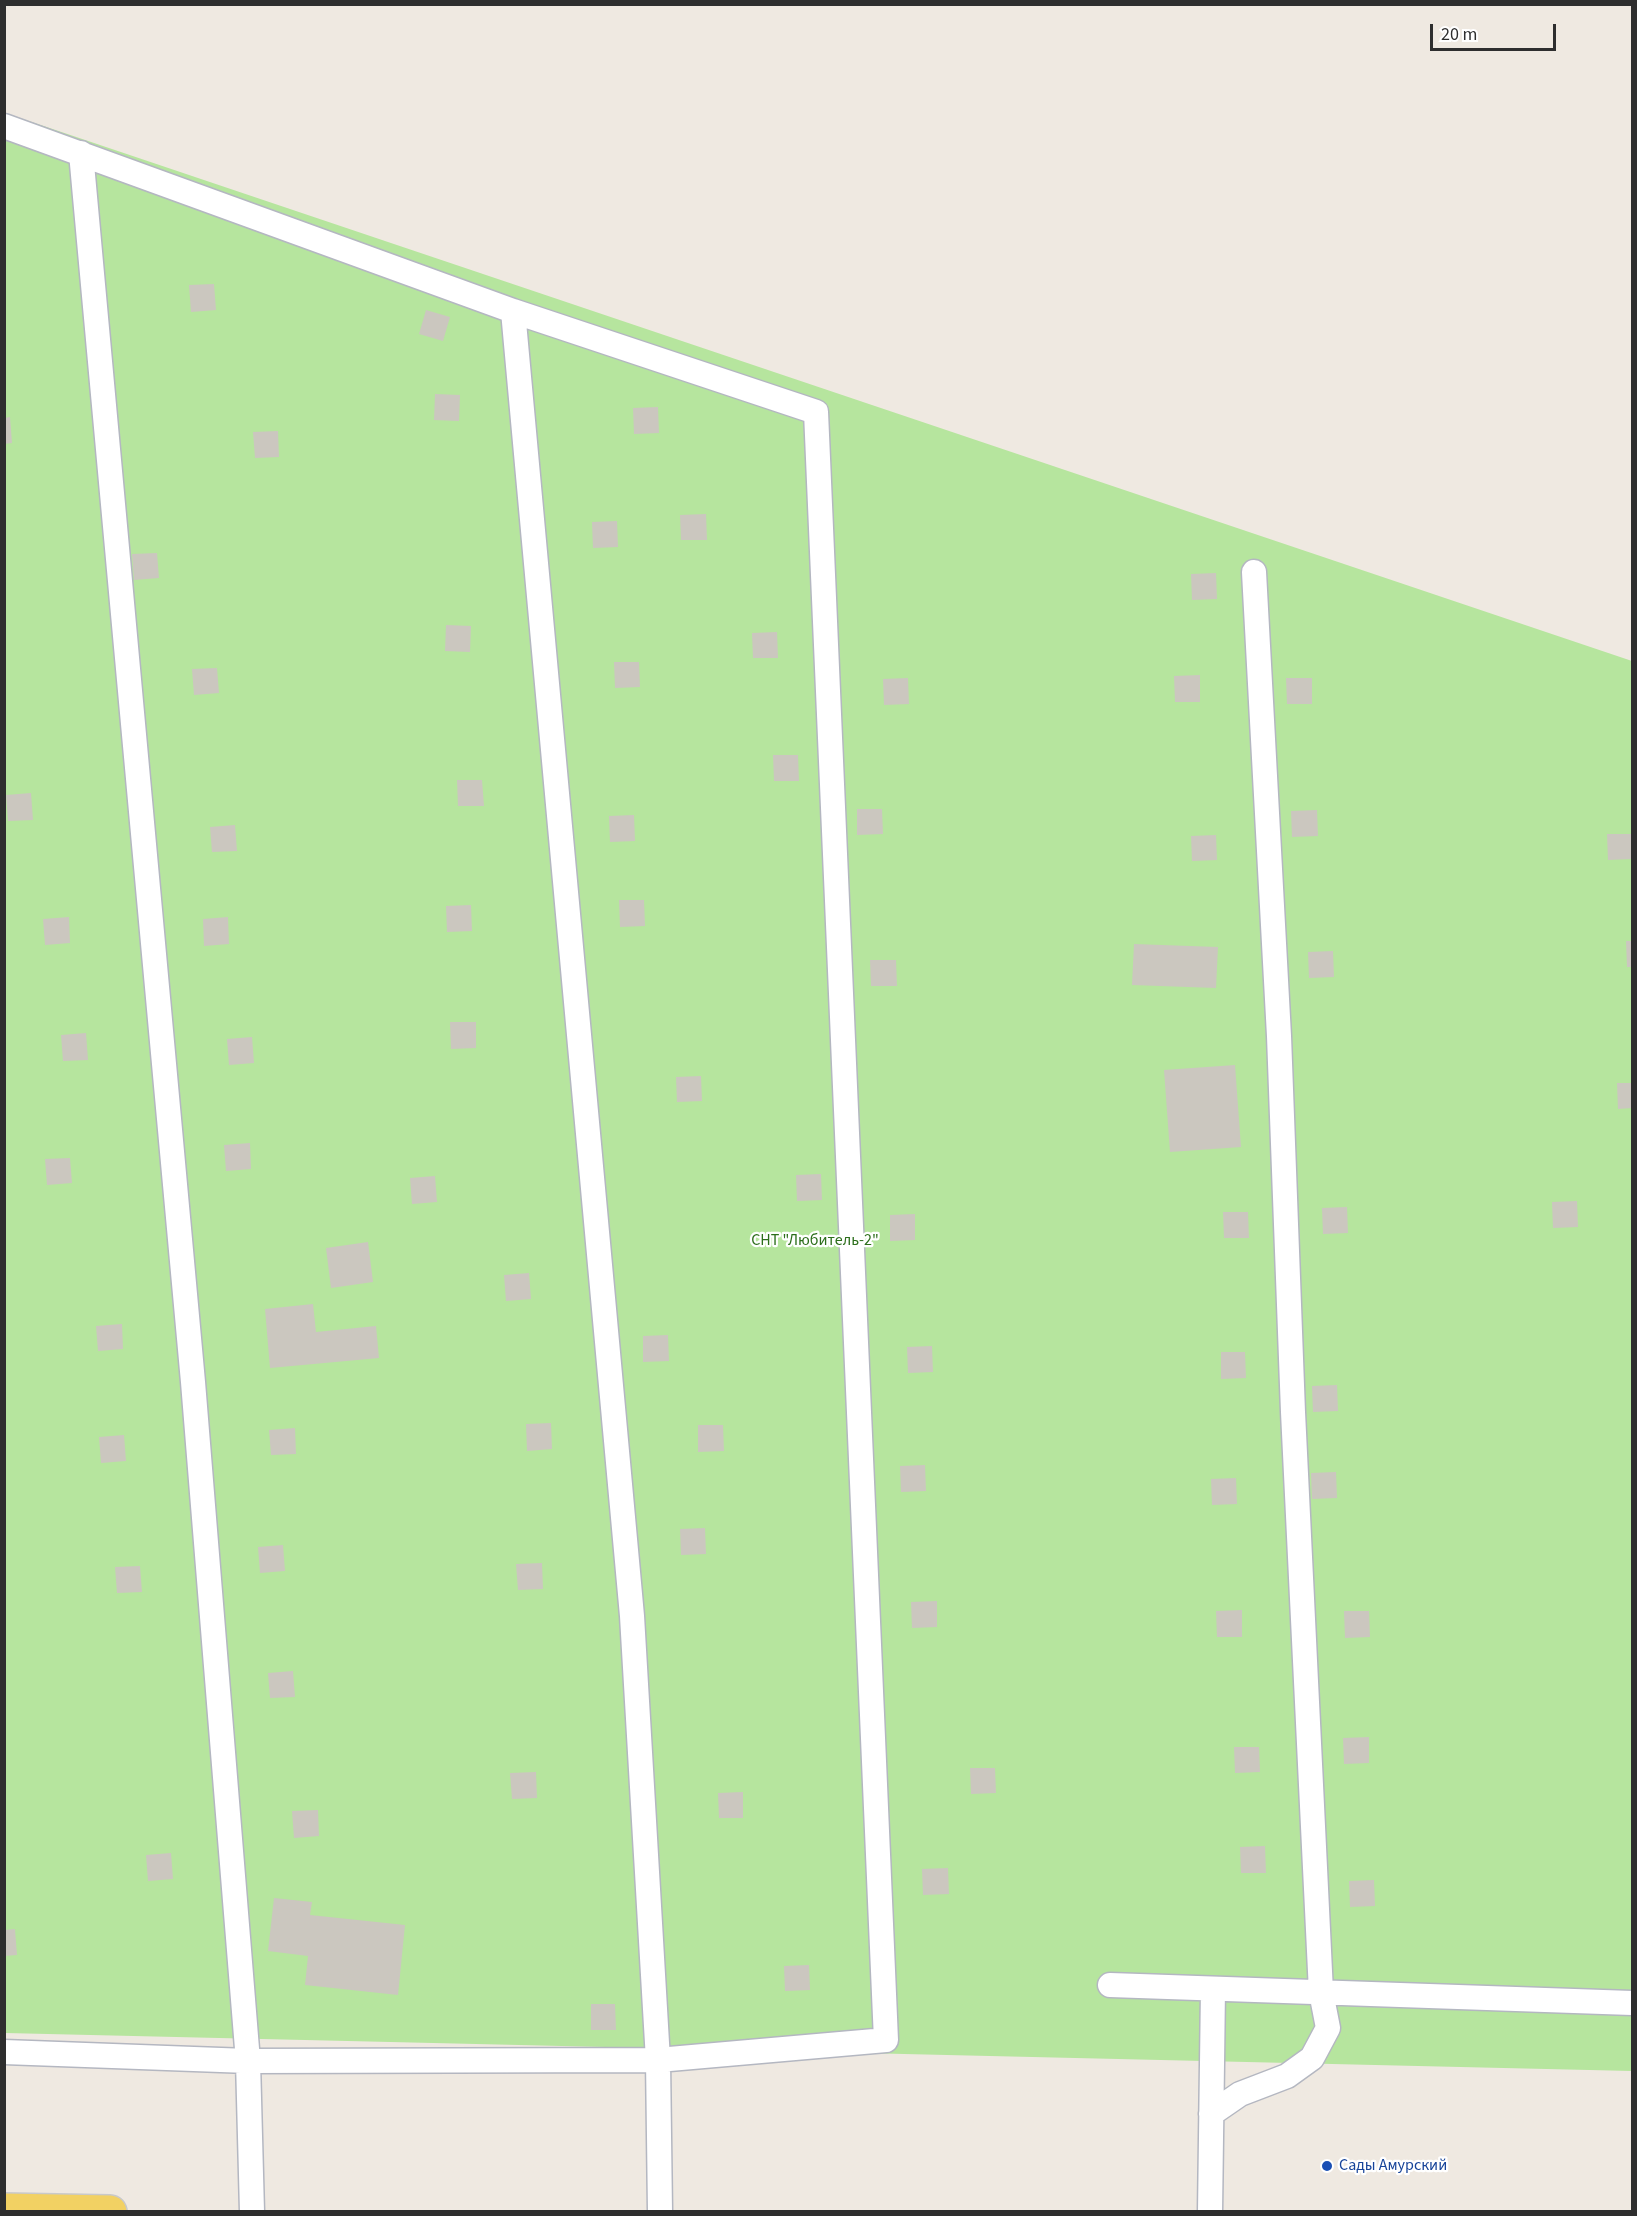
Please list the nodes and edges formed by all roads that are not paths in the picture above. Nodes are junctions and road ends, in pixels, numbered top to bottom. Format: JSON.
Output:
{"nodes":[{"id":1,"x":4,"y":126,"type":"edge"},
{"id":2,"x":81,"y":153,"type":"junction"},
{"id":3,"x":513,"y":311,"type":"junction"},
{"id":4,"x":1254,"y":572,"type":"dead end"},
{"id":5,"x":1110,"y":1985,"type":"dead end"},
{"id":6,"x":1213,"y":1989,"type":"junction"},
{"id":7,"x":1321,"y":1992,"type":"junction"},
{"id":8,"x":1632,"y":2003,"type":"edge"},
{"id":9,"x":4,"y":2052,"type":"edge"},
{"id":10,"x":658,"y":2060,"type":"junction"},
{"id":11,"x":248,"y":2061,"type":"junction"},
{"id":12,"x":1211,"y":2114,"type":"junction"},
{"id":13,"x":4,"y":2210,"type":"edge"},
{"id":14,"x":110,"y":2211,"type":"edge"},
{"id":15,"x":252,"y":2211,"type":"edge"},
{"id":16,"x":660,"y":2211,"type":"edge"},
{"id":17,"x":1210,"y":2211,"type":"edge"}],
"edges":[{"from":1,"to":2,"type":"lane"},
{"from":2,"to":3,"type":"lane"},
{"from":2,"to":11,"type":"lane"},
{"from":3,"to":10,"type":"lane"},
{"from":3,"to":10,"type":"lane"},
{"from":4,"to":7,"type":"lane"},
{"from":5,"to":6,"type":"lane"},
{"from":6,"to":7,"type":"lane"},
{"from":6,"to":12,"type":"lane"},
{"from":7,"to":8,"type":"lane"},
{"from":7,"to":12,"type":"lane"},
{"from":9,"to":11,"type":"lane"},
{"from":10,"to":11,"type":"lane"},
{"from":10,"to":16,"type":"lane"},
{"from":11,"to":15,"type":"lane"},
{"from":12,"to":17,"type":"lane"},
{"from":13,"to":14,"type":"main road"}]}
